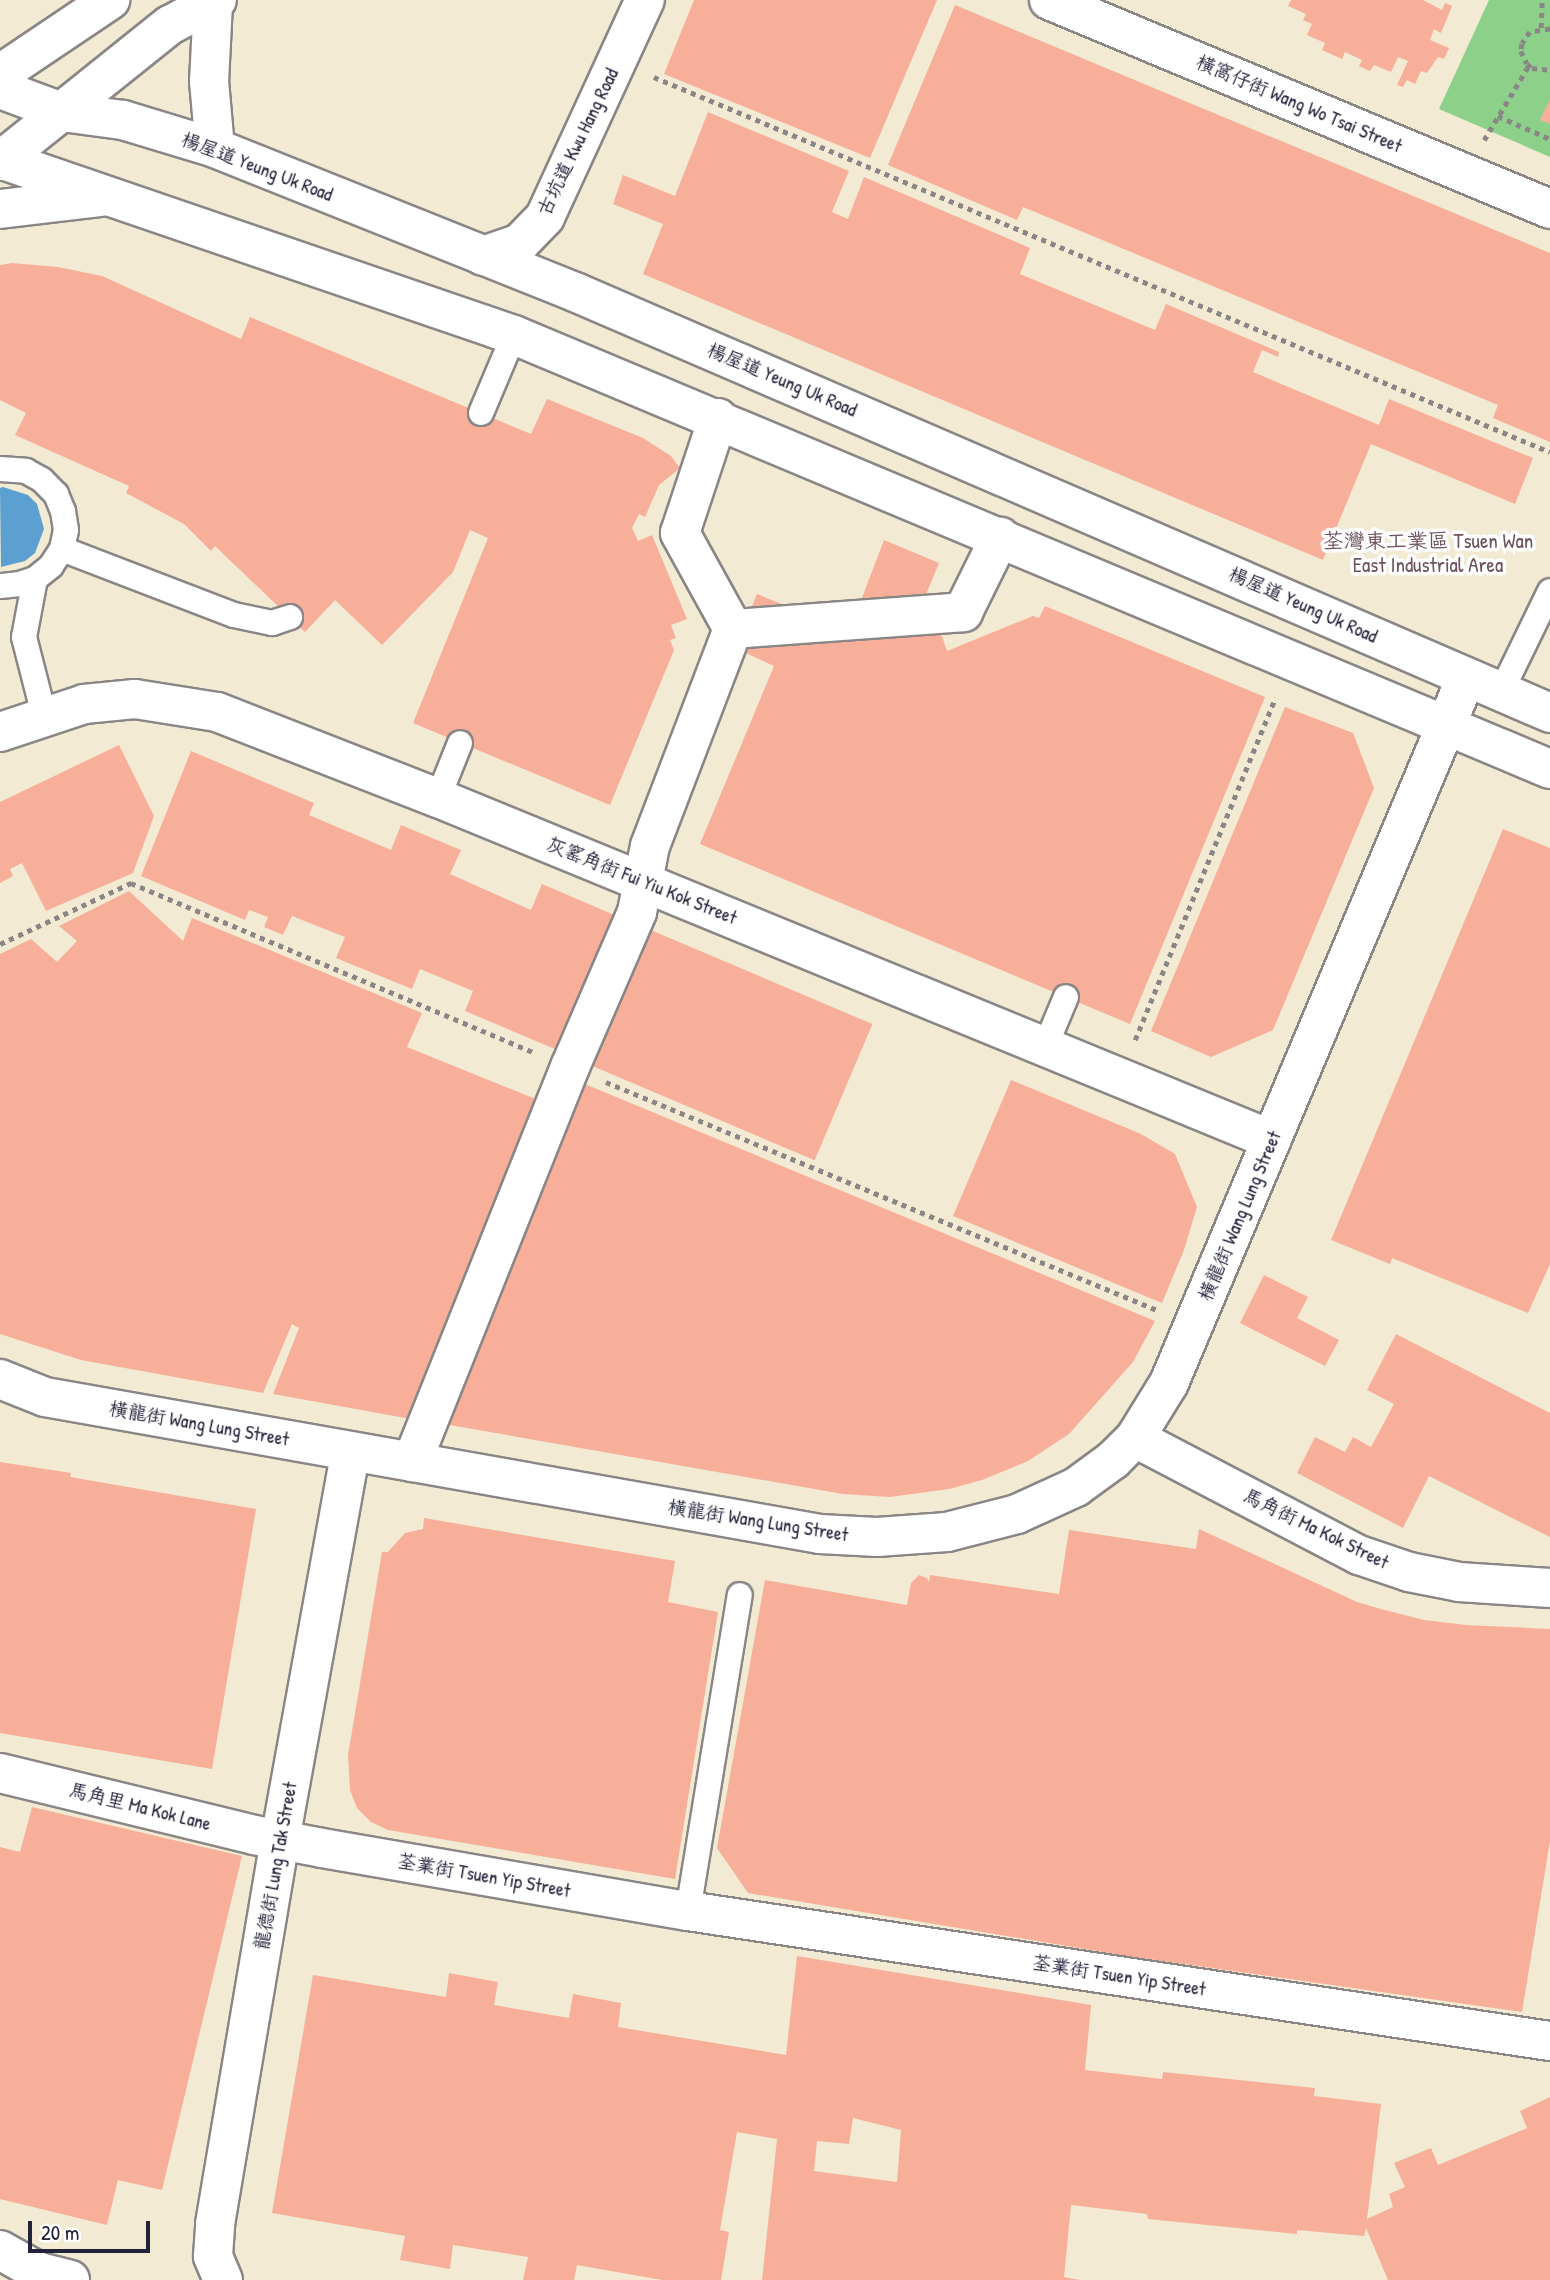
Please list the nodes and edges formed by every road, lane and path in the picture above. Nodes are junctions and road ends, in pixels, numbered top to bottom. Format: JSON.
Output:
{"nodes":[{"id":1,"x":110,"y":0,"type":"edge"},
{"id":2,"x":645,"y":0,"type":"edge"},
{"id":3,"x":1049,"y":0,"type":"edge"},
{"id":4,"x":1542,"y":0,"type":"edge"},
{"id":5,"x":215,"y":2,"type":"edge"},
{"id":6,"x":1541,"y":28,"type":"junction"},
{"id":7,"x":1550,"y":29,"type":"edge"},
{"id":8,"x":16,"y":43,"type":"edge"},
{"id":9,"x":1529,"y":65,"type":"junction"},
{"id":10,"x":1550,"y":70,"type":"edge"},
{"id":11,"x":0,"y":74,"type":"edge"},
{"id":12,"x":649,"y":76,"type":"dead end"},
{"id":13,"x":0,"y":89,"type":"edge"},
{"id":14,"x":62,"y":112,"type":"junction"},
{"id":15,"x":1498,"y":116,"type":"junction"},
{"id":16,"x":1550,"y":139,"type":"edge"},
{"id":17,"x":1481,"y":144,"type":"dead end"},
{"id":18,"x":215,"y":148,"type":"junction"},
{"id":19,"x":1,"y":160,"type":"edge"},
{"id":20,"x":106,"y":196,"type":"junction"},
{"id":21,"x":0,"y":209,"type":"edge"},
{"id":22,"x":1550,"y":209,"type":"edge"},
{"id":23,"x":483,"y":256,"type":"junction"},
{"id":24,"x":514,"y":335,"type":"junction"},
{"id":25,"x":481,"y":413,"type":"dead end"},
{"id":26,"x":718,"y":418,"type":"junction"},
{"id":27,"x":1550,"y":452,"type":"edge"},
{"id":28,"x":0,"y":469,"type":"edge"},
{"id":29,"x":1000,"y":537,"type":"junction"},
{"id":30,"x":62,"y":550,"type":"junction"},
{"id":31,"x":35,"y":579,"type":"junction"},
{"id":32,"x":0,"y":586,"type":"edge"},
{"id":33,"x":1550,"y":591,"type":"edge"},
{"id":34,"x":290,"y":617,"type":"dead end"},
{"id":35,"x":733,"y":629,"type":"junction"},
{"id":36,"x":1466,"y":678,"type":"junction"},
{"id":37,"x":1280,"y":688,"type":"dead end"},
{"id":38,"x":1500,"y":692,"type":"junction"},
{"id":39,"x":1550,"y":713,"type":"edge"},
{"id":40,"x":44,"y":715,"type":"junction"},
{"id":41,"x":1446,"y":725,"type":"junction"},
{"id":42,"x":0,"y":732,"type":"edge"},
{"id":43,"x":460,"y":743,"type":"dead end"},
{"id":44,"x":1550,"y":769,"type":"edge"},
{"id":45,"x":438,"y":798,"type":"junction"},
{"id":46,"x":643,"y":882,"type":"junction"},
{"id":47,"x":0,"y":944,"type":"edge"},
{"id":48,"x":1066,"y":997,"type":"dead end"},
{"id":49,"x":1045,"y":1047,"type":"junction"},
{"id":50,"x":1132,"y":1047,"type":"dead end"},
{"id":51,"x":570,"y":1067,"type":"junction"},
{"id":52,"x":1272,"y":1140,"type":"junction"},
{"id":53,"x":1168,"y":1315,"type":"dead end"},
{"id":54,"x":0,"y":1378,"type":"edge"},
{"id":55,"x":1135,"y":1438,"type":"junction"},
{"id":56,"x":351,"y":1451,"type":"junction"},
{"id":57,"x":412,"y":1462,"type":"junction"},
{"id":58,"x":1550,"y":1588,"type":"edge"},
{"id":59,"x":740,"y":1595,"type":"dead end"},
{"id":60,"x":0,"y":1773,"type":"edge"},
{"id":61,"x":280,"y":1840,"type":"junction"},
{"id":62,"x":688,"y":1911,"type":"junction"},
{"id":63,"x":1550,"y":2041,"type":"edge"},
{"id":64,"x":0,"y":2250,"type":"edge"},
{"id":65,"x":70,"y":2280,"type":"edge"},
{"id":66,"x":223,"y":2280,"type":"edge"}],
"edges":[{"from":1,"to":8,"type":"street"},
{"from":2,"to":23,"type":"street","name":"古坑道 Kwu Hang Road"},
{"from":3,"to":22,"type":"street","name":"橫窩仔街 Wang Wo Tsai Street"},
{"from":4,"to":6,"type":"path"},
{"from":5,"to":14,"type":"street"},
{"from":5,"to":18,"type":"street"},
{"from":6,"to":7,"type":"path"},
{"from":6,"to":9,"type":"path"},
{"from":8,"to":11,"type":"street"},
{"from":9,"to":10,"type":"path"},
{"from":9,"to":15,"type":"path"},
{"from":12,"to":27,"type":"path"},
{"from":13,"to":14,"type":"street","name":"楊屋道 Yeung Uk Road"},
{"from":14,"to":18,"type":"street","name":"楊屋道 Yeung Uk Road"},
{"from":14,"to":19,"type":"street"},
{"from":15,"to":16,"type":"path"},
{"from":15,"to":17,"type":"path"},
{"from":18,"to":23,"type":"street","name":"楊屋道 Yeung Uk Road"},
{"from":19,"to":20,"type":"street"},
{"from":20,"to":21,"type":"street"},
{"from":20,"to":24,"type":"street"},
{"from":23,"to":36,"type":"street","name":"楊屋道 Yeung Uk Road"},
{"from":24,"to":25,"type":"lane"},
{"from":24,"to":26,"type":"street"},
{"from":26,"to":29,"type":"street"},
{"from":26,"to":35,"type":"street"},
{"from":28,"to":30,"type":"lane"},
{"from":29,"to":35,"type":"street"},
{"from":29,"to":41,"type":"street"},
{"from":30,"to":31,"type":"lane"},
{"from":30,"to":34,"type":"lane"},
{"from":31,"to":32,"type":"lane"},
{"from":31,"to":40,"type":"lane"},
{"from":33,"to":38,"type":"lane"},
{"from":35,"to":46,"type":"street"},
{"from":36,"to":38,"type":"street","name":"楊屋道 Yeung Uk Road"},
{"from":36,"to":41,"type":"street","name":"橫龍街 Wang Lung Street"},
{"from":37,"to":50,"type":"path"},
{"from":38,"to":39,"type":"street","name":"楊屋道 Yeung Uk Road"},
{"from":40,"to":42,"type":"street","name":"灰窰角街 Fui Yiu Kok Street"},
{"from":40,"to":45,"type":"street","name":"灰窰角街 Fui Yiu Kok Street"},
{"from":41,"to":44,"type":"street"},
{"from":41,"to":52,"type":"street","name":"橫龍街 Wang Lung Street"},
{"from":43,"to":45,"type":"lane"},
{"from":45,"to":46,"type":"street","name":"灰窰角街 Fui Yiu Kok Street"},
{"from":46,"to":49,"type":"street","name":"灰窰角街 Fui Yiu Kok Street"},
{"from":46,"to":51,"type":"street"},
{"from":47,"to":51,"type":"path"},
{"from":48,"to":49,"type":"lane"},
{"from":49,"to":52,"type":"street","name":"灰窰角街 Fui Yiu Kok Street"},
{"from":51,"to":53,"type":"path"},
{"from":51,"to":57,"type":"street"},
{"from":52,"to":55,"type":"street","name":"橫龍街 Wang Lung Street"},
{"from":54,"to":56,"type":"street","name":"橫龍街 Wang Lung Street"},
{"from":55,"to":57,"type":"street","name":"橫龍街 Wang Lung Street"},
{"from":55,"to":58,"type":"street","name":"馬角街 Ma Kok Street"},
{"from":56,"to":57,"type":"street","name":"橫龍街 Wang Lung Street"},
{"from":56,"to":61,"type":"street","name":"龍德街 Lung Tak Street"},
{"from":59,"to":62,"type":"lane"},
{"from":60,"to":61,"type":"street","name":"馬角里 Ma Kok Lane"},
{"from":61,"to":62,"type":"street","name":"荃業街 Tsuen Yip Street"},
{"from":61,"to":66,"type":"street","name":"龍德街 Lung Tak Street"},
{"from":62,"to":63,"type":"street","name":"荃業街 Tsuen Yip Street"},
{"from":64,"to":65,"type":"street"}]}
